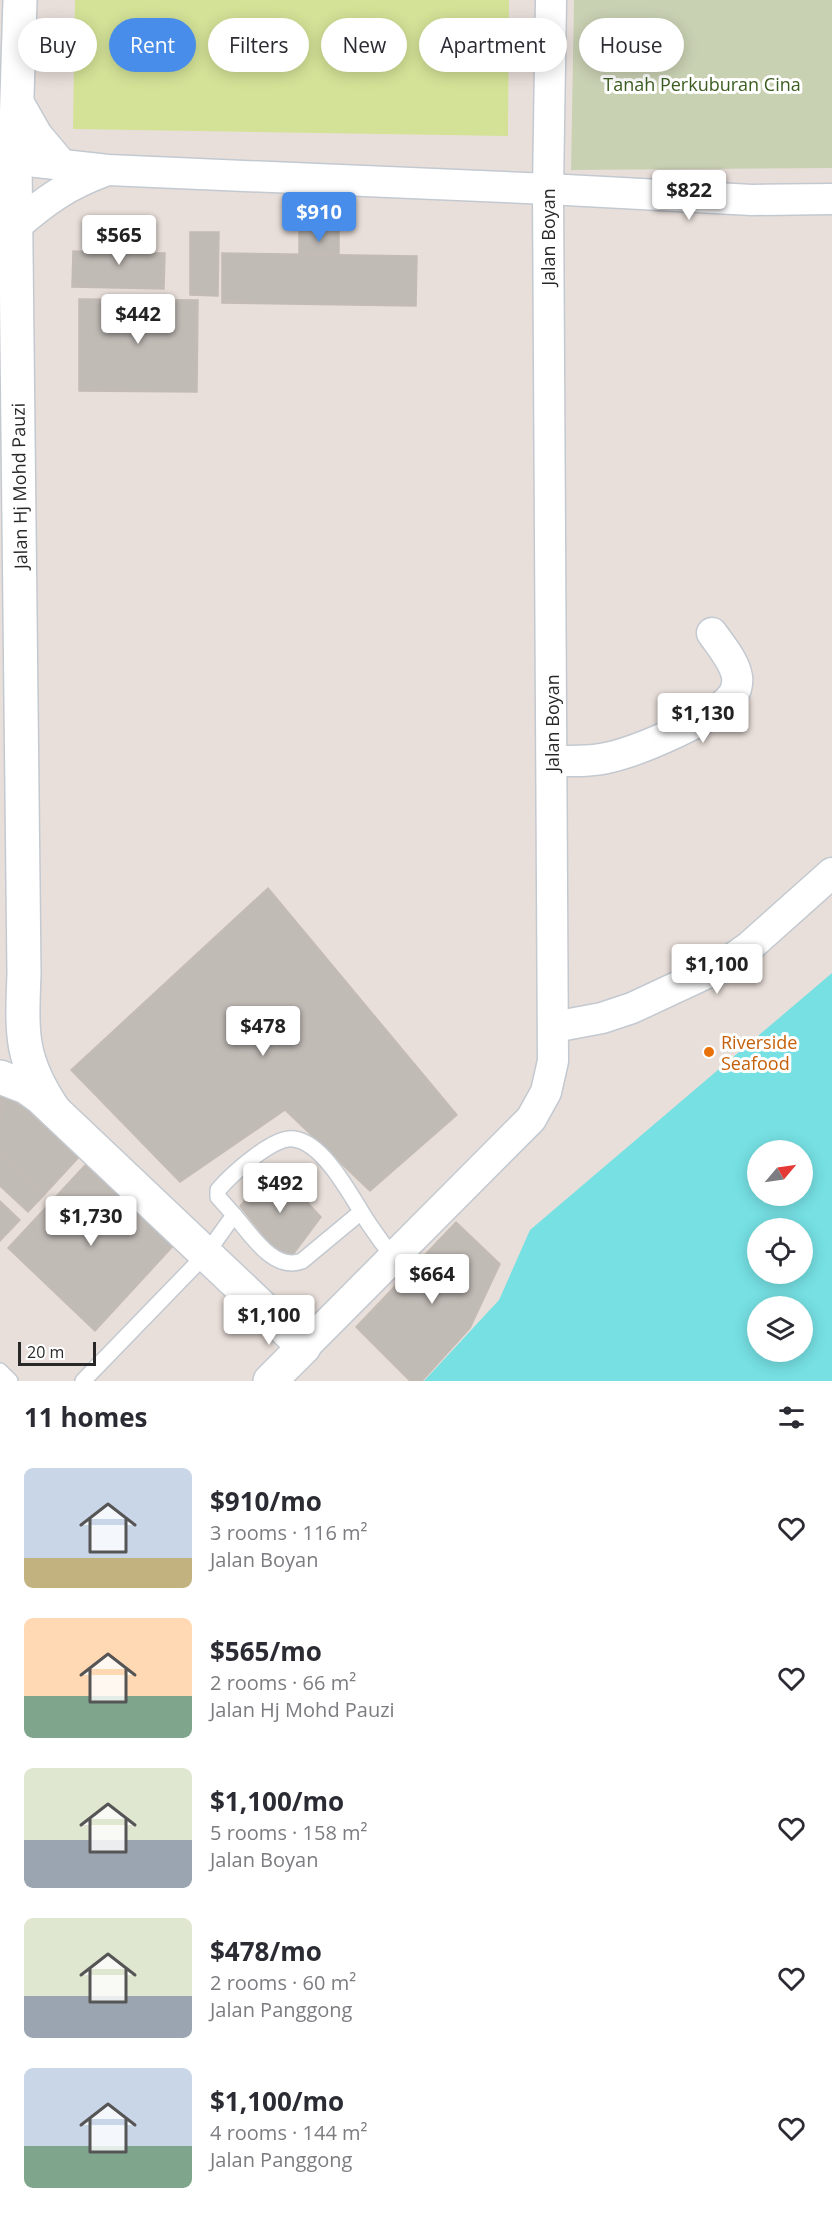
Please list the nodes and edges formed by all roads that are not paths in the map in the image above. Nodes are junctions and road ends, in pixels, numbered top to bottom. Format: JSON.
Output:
{"nodes":[{"id":1,"x":20,"y":0,"type":"edge"},
{"id":2,"x":551,"y":0,"type":"edge"},
{"id":3,"x":12,"y":104,"type":"edge"},
{"id":4,"x":8,"y":159,"type":"edge"},
{"id":5,"x":63,"y":166,"type":"junction"},
{"id":6,"x":108,"y":170,"type":"junction"},
{"id":7,"x":548,"y":189,"type":"junction"},
{"id":8,"x":832,"y":199,"type":"edge"},
{"id":9,"x":11,"y":215,"type":"edge"},
{"id":10,"x":712,"y":633,"type":"dead end"},
{"id":11,"x":552,"y":761,"type":"junction"},
{"id":12,"x":832,"y":873,"type":"edge"},
{"id":13,"x":24,"y":973,"type":"junction"},
{"id":14,"x":0,"y":1020,"type":"edge"},
{"id":15,"x":554,"y":1027,"type":"junction"},
{"id":16,"x":0,"y":1077,"type":"edge"},
{"id":17,"x":54,"y":1110,"type":"junction"},
{"id":18,"x":360,"y":1212,"type":"junction"},
{"id":19,"x":234,"y":1215,"type":"junction"},
{"id":20,"x":206,"y":1254,"type":"junction"},
{"id":21,"x":394,"y":1258,"type":"junction"},
{"id":22,"x":304,"y":1347,"type":"junction"},
{"id":23,"x":0,"y":1371,"type":"edge"},
{"id":24,"x":10,"y":1381,"type":"edge"},
{"id":25,"x":84,"y":1381,"type":"edge"},
{"id":26,"x":270,"y":1381,"type":"edge"}],
"edges":[{"from":1,"to":3,"type":"street","name":"Jalan Hj Mohd Pauzi"},
{"from":2,"to":7,"type":"street","name":"Jalan Boyan"},
{"from":3,"to":4,"type":"street","name":"Jalan Hj Mohd Pauzi"},
{"from":3,"to":5,"type":"street"},
{"from":4,"to":5,"type":"street"},
{"from":4,"to":9,"type":"street","name":"Jalan Hj Mohd Pauzi"},
{"from":5,"to":6,"type":"street"},
{"from":6,"to":7,"type":"street"},
{"from":6,"to":9,"type":"street"},
{"from":7,"to":8,"type":"street"},
{"from":7,"to":11,"type":"street","name":"Jalan Boyan"},
{"from":9,"to":13,"type":"street","name":"Jalan Hj Mohd Pauzi"},
{"from":10,"to":11,"type":"street"},
{"from":11,"to":15,"type":"street","name":"Jalan Boyan"},
{"from":12,"to":15,"type":"street"},
{"from":13,"to":14,"type":"street"},
{"from":13,"to":17,"type":"street","name":"Jalan Hj Mohd Pauzi"},
{"from":15,"to":21,"type":"street","name":"Jalan Boyan"},
{"from":16,"to":17,"type":"street"},
{"from":17,"to":20,"type":"street"},
{"from":18,"to":19,"type":"lane"},
{"from":18,"to":19,"type":"lane"},
{"from":18,"to":21,"type":"lane"},
{"from":19,"to":20,"type":"lane"},
{"from":20,"to":22,"type":"street"},
{"from":20,"to":25,"type":"lane"},
{"from":21,"to":22,"type":"street","name":"Jalan Boyan"},
{"from":22,"to":26,"type":"street"},
{"from":23,"to":24,"type":"lane"}]}
